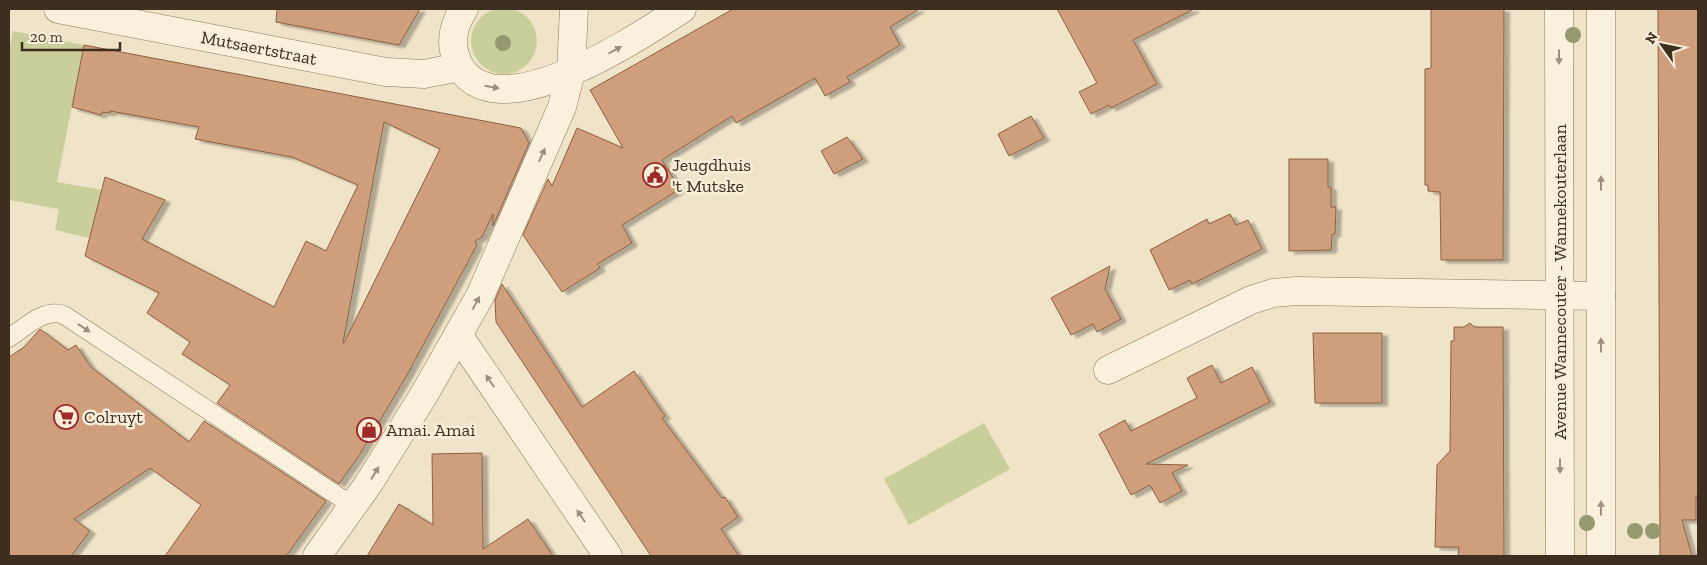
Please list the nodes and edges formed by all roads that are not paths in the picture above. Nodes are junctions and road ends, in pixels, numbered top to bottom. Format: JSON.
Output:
{"nodes":[{"id":1,"x":58,"y":9,"type":"edge"},
{"id":2,"x":464,"y":9,"type":"edge"},
{"id":3,"x":574,"y":9,"type":"edge"},
{"id":4,"x":682,"y":9,"type":"edge"},
{"id":5,"x":1559,"y":9,"type":"edge"},
{"id":6,"x":1601,"y":9,"type":"edge"},
{"id":7,"x":460,"y":67,"type":"junction"},
{"id":8,"x":571,"y":72,"type":"junction"},
{"id":9,"x":1560,"y":295,"type":"junction"},
{"id":10,"x":1601,"y":296,"type":"junction"},
{"id":11,"x":459,"y":336,"type":"junction"},
{"id":12,"x":9,"y":338,"type":"edge"},
{"id":13,"x":1108,"y":370,"type":"dead end"},
{"id":14,"x":352,"y":506,"type":"junction"},
{"id":15,"x":317,"y":556,"type":"edge"},
{"id":16,"x":608,"y":556,"type":"edge"},
{"id":17,"x":1560,"y":556,"type":"edge"},
{"id":18,"x":1601,"y":556,"type":"edge"}],
"edges":[{"from":1,"to":7,"type":"street","name":"Mutsaertstraat"},
{"from":2,"to":7,"type":"street"},
{"from":3,"to":8,"type":"street"},
{"from":8,"to":4,"type":"street","one_way":true},
{"from":5,"to":9,"type":"street","name":"Avenue Wannecouter - Wannekouterlaan","one_way":true},
{"from":10,"to":6,"type":"street","one_way":true},
{"from":7,"to":8,"type":"street","one_way":true},
{"from":11,"to":8,"type":"street","one_way":true},
{"from":9,"to":10,"type":"street"},
{"from":9,"to":13,"type":"street"},
{"from":9,"to":17,"type":"street","name":"Avenue Wannecouter - Wannekouterlaan","one_way":true},
{"from":18,"to":10,"type":"street","one_way":true},
{"from":14,"to":11,"type":"street","one_way":true},
{"from":16,"to":11,"type":"street","one_way":true},
{"from":12,"to":14,"type":"lane","one_way":true},
{"from":14,"to":15,"type":"street"}]}
